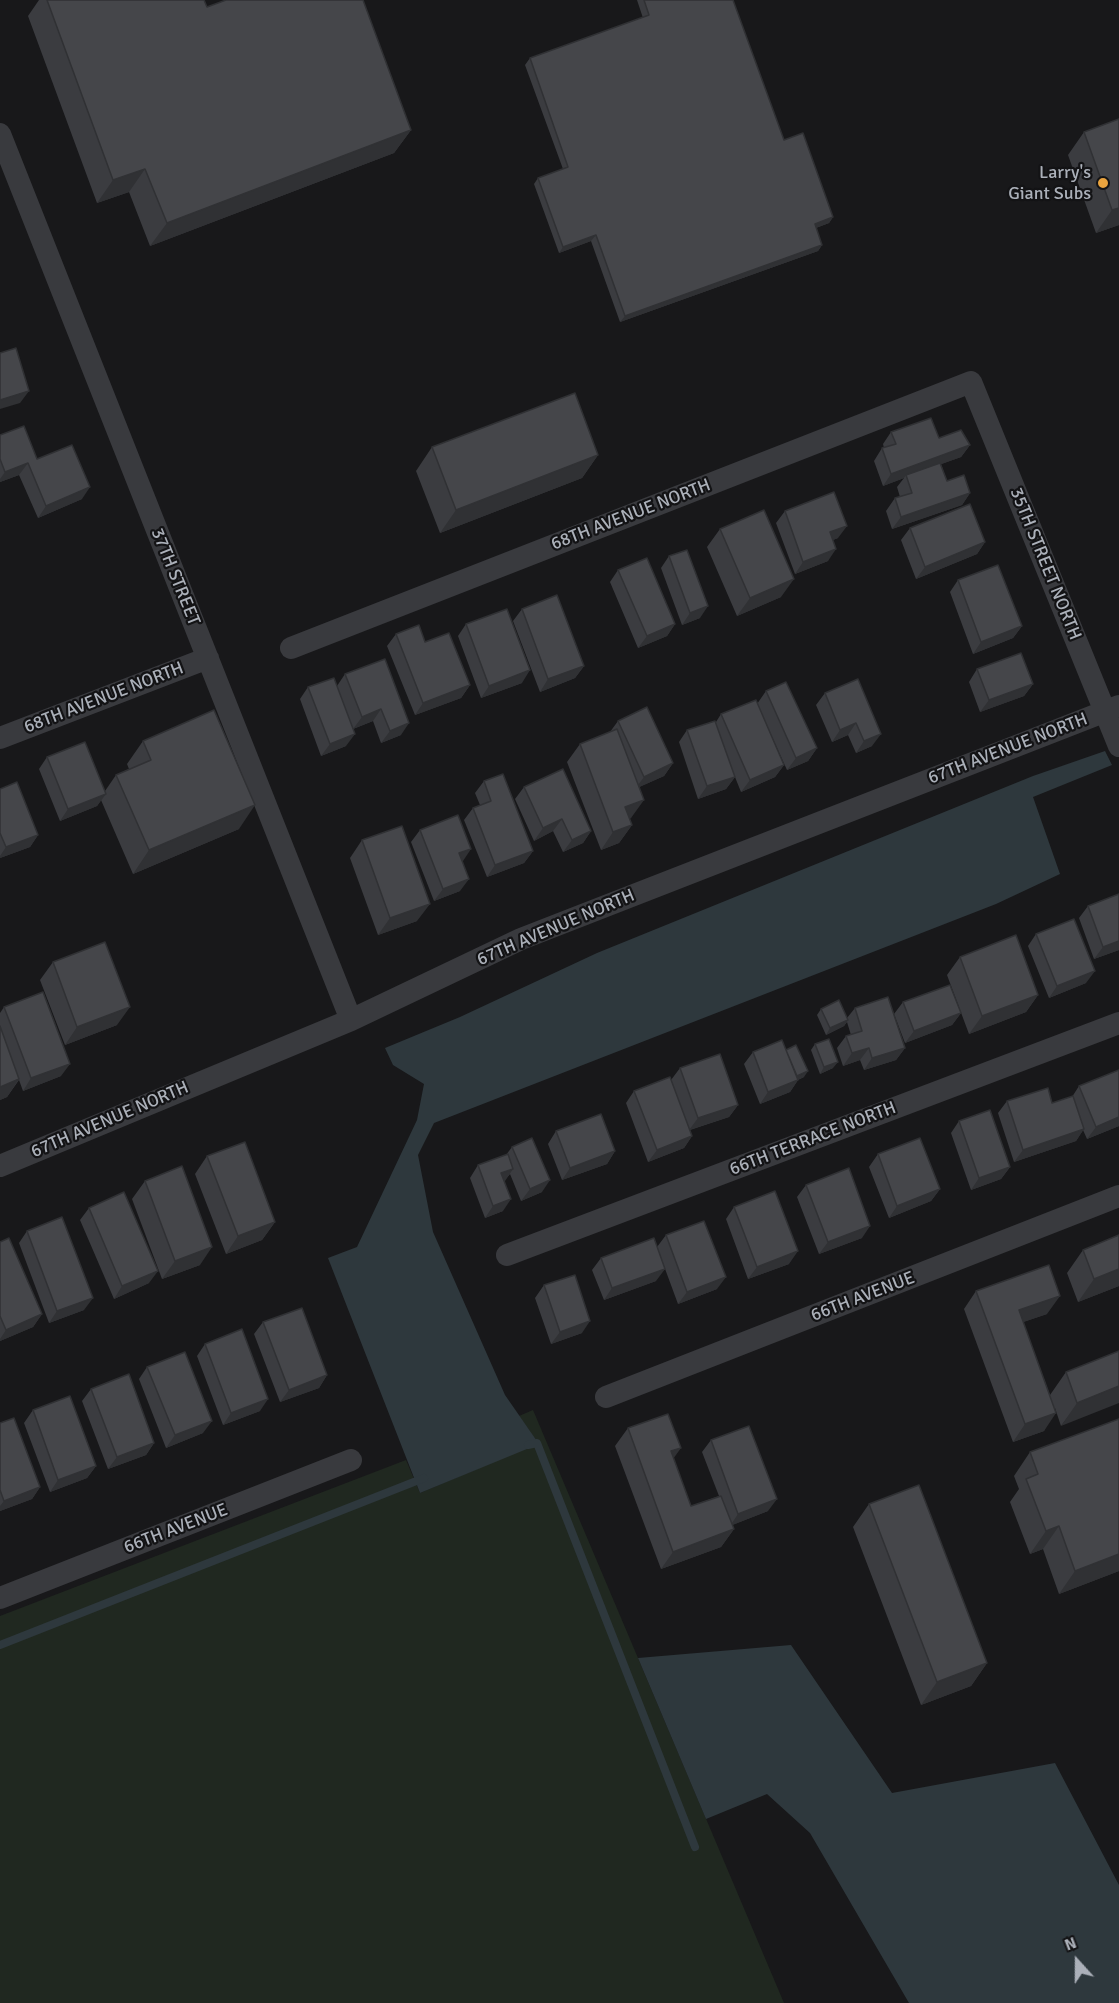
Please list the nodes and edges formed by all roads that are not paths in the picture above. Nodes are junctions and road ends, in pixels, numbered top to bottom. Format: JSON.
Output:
{"nodes":[{"id":1,"x":0,"y":134,"type":"edge"},
{"id":2,"x":971,"y":382,"type":"joint"},
{"id":3,"x":291,"y":648,"type":"dead end"},
{"id":4,"x":207,"y":658,"type":"junction"},
{"id":5,"x":1112,"y":709,"type":"edge"},
{"id":6,"x":0,"y":738,"type":"edge"},
{"id":7,"x":1119,"y":746,"type":"edge"},
{"id":8,"x":351,"y":1020,"type":"junction"},
{"id":9,"x":1119,"y":1023,"type":"edge"},
{"id":10,"x":0,"y":1166,"type":"edge"},
{"id":11,"x":1119,"y":1196,"type":"edge"},
{"id":12,"x":507,"y":1255,"type":"dead end"},
{"id":13,"x":606,"y":1398,"type":"dead end"},
{"id":14,"x":351,"y":1461,"type":"dead end"},
{"id":15,"x":0,"y":1598,"type":"edge"}],
"edges":[{"from":1,"to":4,"type":"street","name":"37TH STREET"},
{"from":2,"to":3,"type":"street","name":"68TH AVENUE NORTH"},
{"from":2,"to":5,"type":"street","name":"35TH STREET NORTH"},
{"from":4,"to":6,"type":"street","name":"68TH AVENUE NORTH"},
{"from":4,"to":8,"type":"street","name":"37TH STREET"},
{"from":5,"to":7,"type":"street","name":"35TH STREET NORTH"},
{"from":5,"to":8,"type":"street","name":"67TH AVENUE NORTH"},
{"from":8,"to":10,"type":"street","name":"67TH AVENUE NORTH"},
{"from":9,"to":12,"type":"street","name":"66TH TERRACE NORTH"},
{"from":11,"to":13,"type":"street","name":"66TH AVENUE"},
{"from":14,"to":15,"type":"street","name":"66TH AVENUE"}]}
